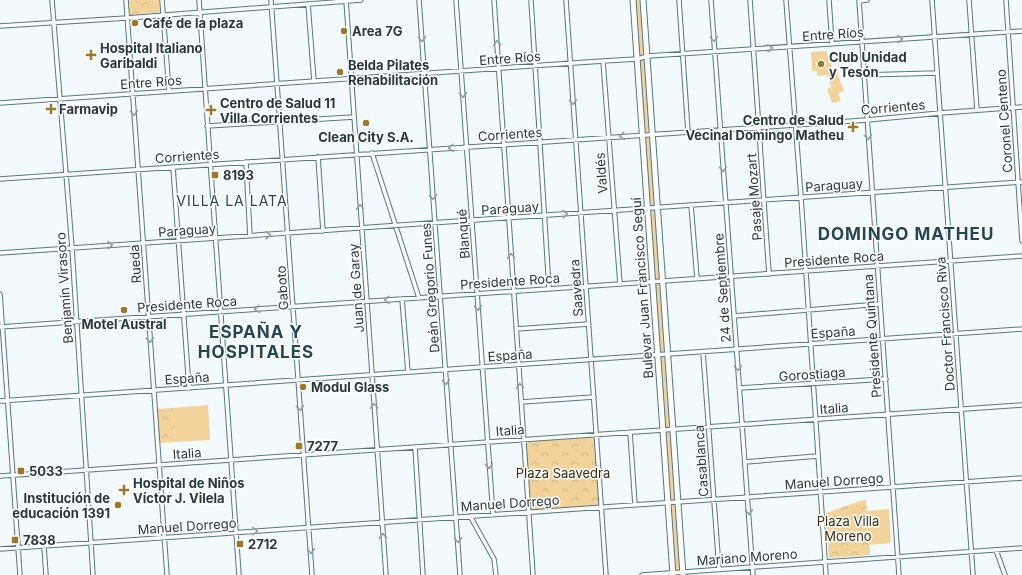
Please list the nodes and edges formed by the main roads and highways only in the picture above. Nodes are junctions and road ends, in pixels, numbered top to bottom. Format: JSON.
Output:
{"nodes":[{"id":1,"x":633,"y":0,"type":"edge"},
{"id":2,"x":644,"y":0,"type":"edge"},
{"id":3,"x":683,"y":573,"type":"edge"},
{"id":4,"x":673,"y":574,"type":"edge"}],
"edges":[{"from":1,"to":4,"type":"main road","name":"Bulevar Juan Francisco Seguí"},
{"from":2,"to":3,"type":"main road","name":"Bulevar Juan Francisco Seguí"}]}
